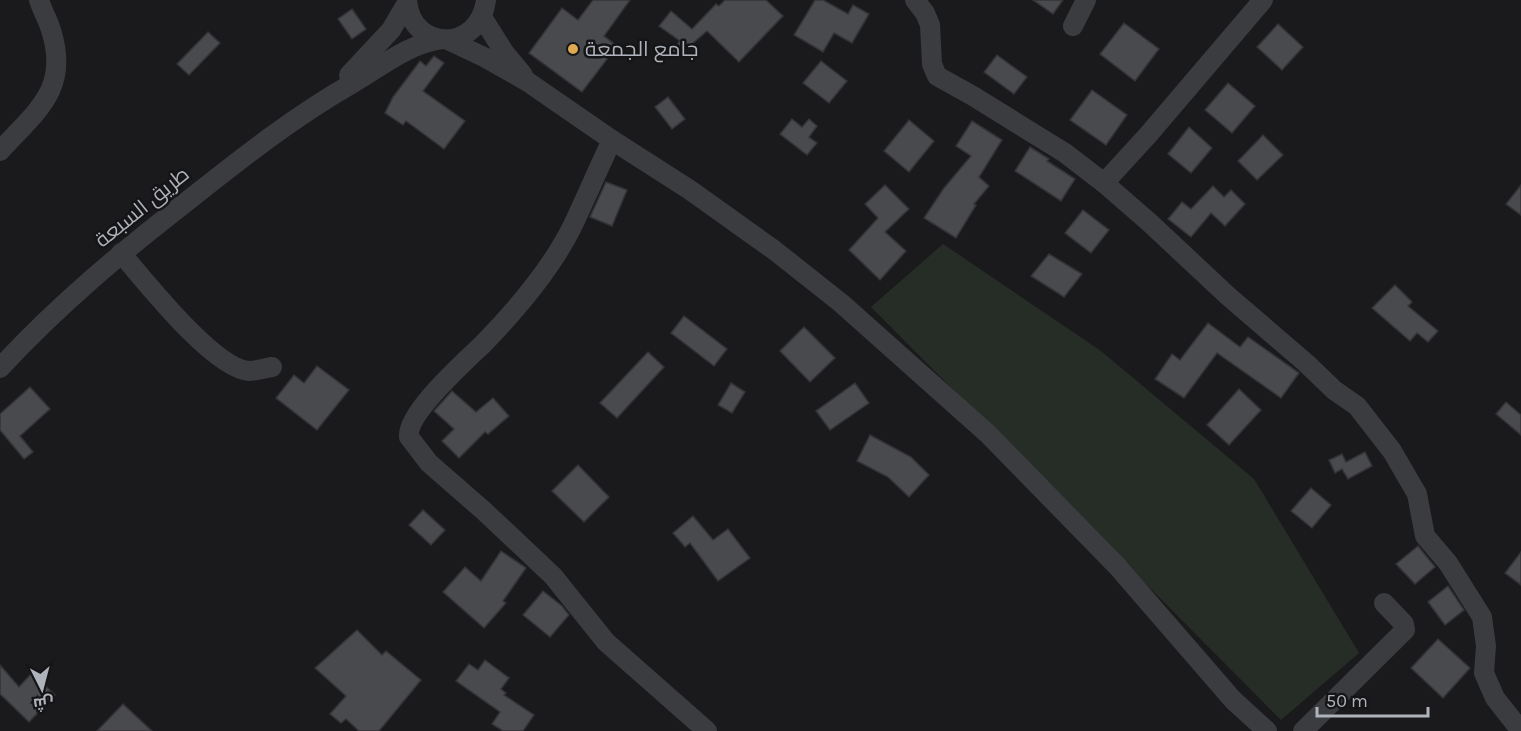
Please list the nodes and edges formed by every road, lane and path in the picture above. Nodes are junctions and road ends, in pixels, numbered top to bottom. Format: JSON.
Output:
{"nodes":[{"id":1,"x":39,"y":0,"type":"edge"},
{"id":2,"x":915,"y":0,"type":"edge"},
{"id":3,"x":1086,"y":0,"type":"edge"},
{"id":4,"x":1263,"y":0,"type":"edge"},
{"id":5,"x":407,"y":2,"type":"edge"},
{"id":6,"x":488,"y":7,"type":"edge"},
{"id":7,"x":1073,"y":26,"type":"dead end"},
{"id":8,"x":445,"y":40,"type":"junction"},
{"id":9,"x":528,"y":82,"type":"junction"},
{"id":10,"x":325,"y":98,"type":"junction"},
{"id":11,"x":612,"y":140,"type":"junction"},
{"id":12,"x":0,"y":151,"type":"edge"},
{"id":13,"x":1104,"y":183,"type":"junction"},
{"id":14,"x":121,"y":253,"type":"junction"},
{"id":15,"x":272,"y":367,"type":"dead end"},
{"id":16,"x":0,"y":368,"type":"edge"},
{"id":17,"x":1384,"y":603,"type":"dead end"},
{"id":18,"x":1233,"y":700,"type":"junction"},
{"id":19,"x":707,"y":731,"type":"edge"},
{"id":20,"x":1254,"y":731,"type":"edge"},
{"id":21,"x":1267,"y":731,"type":"edge"},
{"id":22,"x":1303,"y":731,"type":"edge"},
{"id":23,"x":1521,"y":731,"type":"edge"}],
"edges":[{"from":1,"to":12,"type":"street"},
{"from":2,"to":13,"type":"street"},
{"from":3,"to":7,"type":"street"},
{"from":4,"to":13,"type":"street"},
{"from":5,"to":8,"type":"street"},
{"from":5,"to":10,"type":"street"},
{"from":6,"to":8,"type":"street"},
{"from":6,"to":9,"type":"street"},
{"from":8,"to":9,"type":"street"},
{"from":8,"to":10,"type":"street"},
{"from":9,"to":11,"type":"street"},
{"from":10,"to":14,"type":"street","name":"طريق السبعة"},
{"from":11,"to":18,"type":"street"},
{"from":11,"to":19,"type":"street"},
{"from":13,"to":23,"type":"street"},
{"from":14,"to":15,"type":"street"},
{"from":14,"to":16,"type":"street","name":"طريق السبعة"},
{"from":17,"to":22,"type":"street"},
{"from":18,"to":20,"type":"street"},
{"from":18,"to":21,"type":"street"}]}
